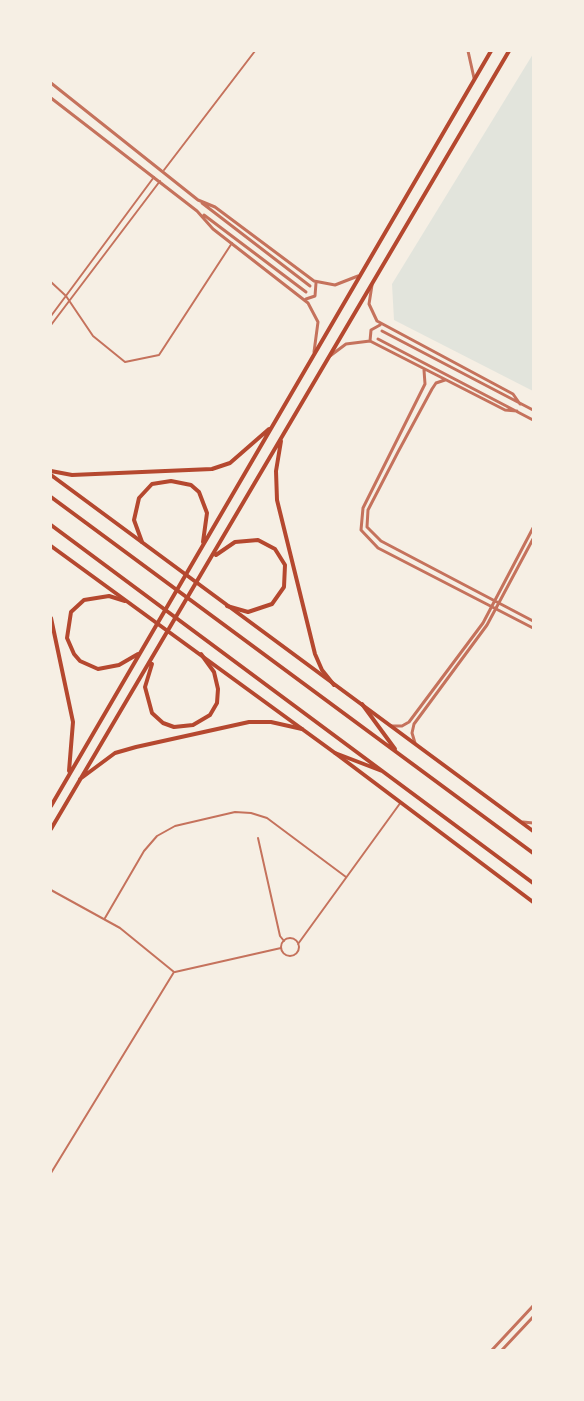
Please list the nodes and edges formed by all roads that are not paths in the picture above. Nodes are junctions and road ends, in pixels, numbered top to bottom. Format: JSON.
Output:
{"nodes":[{"id":1,"x":255,"y":51,"type":"edge"},
{"id":2,"x":468,"y":51,"type":"edge"},
{"id":3,"x":491,"y":51,"type":"edge"},
{"id":4,"x":509,"y":51,"type":"edge"},
{"id":5,"x":474,"y":79,"type":"junction"},
{"id":6,"x":51,"y":83,"type":"edge"},
{"id":7,"x":51,"y":98,"type":"edge"},
{"id":8,"x":164,"y":170,"type":"junction"},
{"id":9,"x":154,"y":177,"type":"junction"},
{"id":10,"x":160,"y":181,"type":"junction"},
{"id":11,"x":198,"y":200,"type":"junction"},
{"id":12,"x":197,"y":211,"type":"junction"},
{"id":13,"x":232,"y":243,"type":"junction"},
{"id":14,"x":358,"y":276,"type":"junction"},
{"id":15,"x":314,"y":281,"type":"junction"},
{"id":16,"x":51,"y":282,"type":"edge"},
{"id":17,"x":373,"y":283,"type":"junction"},
{"id":18,"x":310,"y":286,"type":"dead end"},
{"id":19,"x":306,"y":292,"type":"dead end"},
{"id":20,"x":66,"y":296,"type":"junction"},
{"id":21,"x":304,"y":299,"type":"junction"},
{"id":22,"x":69,"y":301,"type":"junction"},
{"id":23,"x":51,"y":316,"type":"edge"},
{"id":24,"x":51,"y":325,"type":"edge"},
{"id":25,"x":381,"y":325,"type":"junction"},
{"id":26,"x":382,"y":332,"type":"dead end"},
{"id":27,"x":378,"y":339,"type":"dead end"},
{"id":28,"x":370,"y":341,"type":"junction"},
{"id":29,"x":314,"y":355,"type":"junction"},
{"id":30,"x":330,"y":357,"type":"junction"},
{"id":31,"x":424,"y":370,"type":"junction"},
{"id":32,"x":444,"y":380,"type":"junction"},
{"id":33,"x":520,"y":404,"type":"junction"},
{"id":34,"x":533,"y":410,"type":"edge"},
{"id":35,"x":517,"y":411,"type":"junction"},
{"id":36,"x":533,"y":420,"type":"edge"},
{"id":37,"x":272,"y":427,"type":"junction"},
{"id":38,"x":282,"y":436,"type":"junction"},
{"id":39,"x":51,"y":473,"type":"edge"},
{"id":40,"x":51,"y":497,"type":"edge"},
{"id":41,"x":51,"y":525,"type":"edge"},
{"id":42,"x":533,"y":528,"type":"edge"},
{"id":43,"x":533,"y":539,"type":"edge"},
{"id":44,"x":142,"y":542,"type":"junction"},
{"id":45,"x":51,"y":546,"type":"edge"},
{"id":46,"x":201,"y":549,"type":"junction"},
{"id":47,"x":213,"y":557,"type":"junction"},
{"id":48,"x":125,"y":601,"type":"junction"},
{"id":49,"x":497,"y":601,"type":"junction"},
{"id":50,"x":227,"y":606,"type":"junction"},
{"id":51,"x":494,"y":607,"type":"junction"},
{"id":52,"x":51,"y":618,"type":"edge"},
{"id":53,"x":533,"y":621,"type":"edge"},
{"id":54,"x":533,"y":628,"type":"edge"},
{"id":55,"x":141,"y":652,"type":"junction"},
{"id":56,"x":201,"y":654,"type":"junction"},
{"id":57,"x":154,"y":657,"type":"junction"},
{"id":58,"x":334,"y":685,"type":"junction"},
{"id":59,"x":362,"y":704,"type":"junction"},
{"id":60,"x":390,"y":725,"type":"junction"},
{"id":61,"x":302,"y":729,"type":"junction"},
{"id":62,"x":416,"y":745,"type":"junction"},
{"id":63,"x":335,"y":753,"type":"junction"},
{"id":64,"x":399,"y":755,"type":"junction"},
{"id":65,"x":387,"y":773,"type":"junction"},
{"id":66,"x":68,"y":777,"type":"junction"},
{"id":67,"x":77,"y":781,"type":"junction"},
{"id":68,"x":401,"y":802,"type":"junction"},
{"id":69,"x":51,"y":806,"type":"edge"},
{"id":70,"x":520,"y":821,"type":"junction"},
{"id":71,"x":533,"y":823,"type":"edge"},
{"id":72,"x":51,"y":829,"type":"edge"},
{"id":73,"x":533,"y":831,"type":"edge"},
{"id":74,"x":258,"y":838,"type":"dead end"},
{"id":75,"x":533,"y":853,"type":"edge"},
{"id":76,"x":346,"y":877,"type":"junction"},
{"id":77,"x":533,"y":883,"type":"edge"},
{"id":78,"x":51,"y":890,"type":"edge"},
{"id":79,"x":533,"y":902,"type":"edge"},
{"id":80,"x":105,"y":918,"type":"junction"},
{"id":81,"x":284,"y":941,"type":"junction"},
{"id":82,"x":298,"y":944,"type":"junction"},
{"id":83,"x":281,"y":948,"type":"junction"},
{"id":84,"x":174,"y":972,"type":"junction"},
{"id":85,"x":51,"y":1173,"type":"edge"},
{"id":86,"x":533,"y":1306,"type":"edge"},
{"id":87,"x":533,"y":1317,"type":"edge"},
{"id":88,"x":492,"y":1350,"type":"edge"},
{"id":89,"x":502,"y":1350,"type":"edge"}],
"edges":[{"from":1,"to":8,"type":"street"},
{"from":2,"to":5,"type":"street"},
{"from":3,"to":5,"type":"main road"},
{"from":4,"to":17,"type":"main road"},
{"from":5,"to":14,"type":"main road"},
{"from":6,"to":8,"type":"street"},
{"from":7,"to":9,"type":"street"},
{"from":8,"to":11,"type":"street"},
{"from":9,"to":10,"type":"street"},
{"from":9,"to":20,"type":"street"},
{"from":10,"to":12,"type":"street"},
{"from":10,"to":22,"type":"street"},
{"from":11,"to":15,"type":"street"},
{"from":11,"to":18,"type":"street"},
{"from":12,"to":13,"type":"street"},
{"from":12,"to":19,"type":"street"},
{"from":13,"to":21,"type":"street"},
{"from":13,"to":22,"type":"street"},
{"from":14,"to":15,"type":"street"},
{"from":14,"to":29,"type":"main road"},
{"from":15,"to":21,"type":"street"},
{"from":16,"to":20,"type":"street"},
{"from":17,"to":25,"type":"street"},
{"from":17,"to":30,"type":"main road"},
{"from":20,"to":22,"type":"street"},
{"from":20,"to":23,"type":"street"},
{"from":21,"to":29,"type":"street"},
{"from":22,"to":24,"type":"street"},
{"from":25,"to":28,"type":"street"},
{"from":25,"to":33,"type":"street"},
{"from":26,"to":33,"type":"street"},
{"from":27,"to":35,"type":"street"},
{"from":28,"to":30,"type":"street"},
{"from":28,"to":31,"type":"street"},
{"from":29,"to":37,"type":"main road"},
{"from":30,"to":38,"type":"main road"},
{"from":31,"to":32,"type":"street"},
{"from":31,"to":51,"type":"street"},
{"from":32,"to":35,"type":"street"},
{"from":32,"to":49,"type":"street"},
{"from":33,"to":34,"type":"street"},
{"from":35,"to":36,"type":"street"},
{"from":37,"to":39,"type":"main road"},
{"from":37,"to":46,"type":"main road"},
{"from":38,"to":47,"type":"main road"},
{"from":38,"to":58,"type":"main road"},
{"from":39,"to":44,"type":"main road"},
{"from":40,"to":64,"type":"main road"},
{"from":41,"to":65,"type":"main road"},
{"from":42,"to":49,"type":"street"},
{"from":43,"to":49,"type":"street"},
{"from":44,"to":46,"type":"main road"},
{"from":44,"to":50,"type":"main road"},
{"from":45,"to":48,"type":"main road"},
{"from":46,"to":55,"type":"main road"},
{"from":47,"to":50,"type":"main road"},
{"from":47,"to":57,"type":"main road"},
{"from":48,"to":55,"type":"main road"},
{"from":48,"to":56,"type":"main road"},
{"from":49,"to":51,"type":"street"},
{"from":49,"to":53,"type":"street"},
{"from":50,"to":58,"type":"main road"},
{"from":51,"to":54,"type":"street"},
{"from":51,"to":60,"type":"street"},
{"from":51,"to":62,"type":"street"},
{"from":52,"to":66,"type":"main road"},
{"from":55,"to":66,"type":"main road"},
{"from":56,"to":57,"type":"main road"},
{"from":56,"to":61,"type":"main road"},
{"from":57,"to":67,"type":"main road"},
{"from":58,"to":59,"type":"main road"},
{"from":59,"to":60,"type":"main road"},
{"from":59,"to":64,"type":"main road"},
{"from":60,"to":62,"type":"main road"},
{"from":61,"to":63,"type":"main road"},
{"from":61,"to":67,"type":"main road"},
{"from":62,"to":70,"type":"main road"},
{"from":63,"to":65,"type":"main road"},
{"from":63,"to":68,"type":"main road"},
{"from":64,"to":75,"type":"main road"},
{"from":65,"to":77,"type":"main road"},
{"from":66,"to":69,"type":"main road"},
{"from":67,"to":72,"type":"main road"},
{"from":68,"to":76,"type":"street"},
{"from":68,"to":79,"type":"main road"},
{"from":70,"to":71,"type":"street"},
{"from":70,"to":73,"type":"main road"},
{"from":74,"to":81,"type":"street"},
{"from":76,"to":80,"type":"street"},
{"from":76,"to":82,"type":"street"},
{"from":78,"to":80,"type":"street"},
{"from":80,"to":84,"type":"street"},
{"from":81,"to":82,"type":"street"},
{"from":81,"to":83,"type":"street"},
{"from":82,"to":83,"type":"street"},
{"from":83,"to":84,"type":"street"},
{"from":84,"to":85,"type":"street"},
{"from":86,"to":88,"type":"street"},
{"from":87,"to":89,"type":"street"}]}
